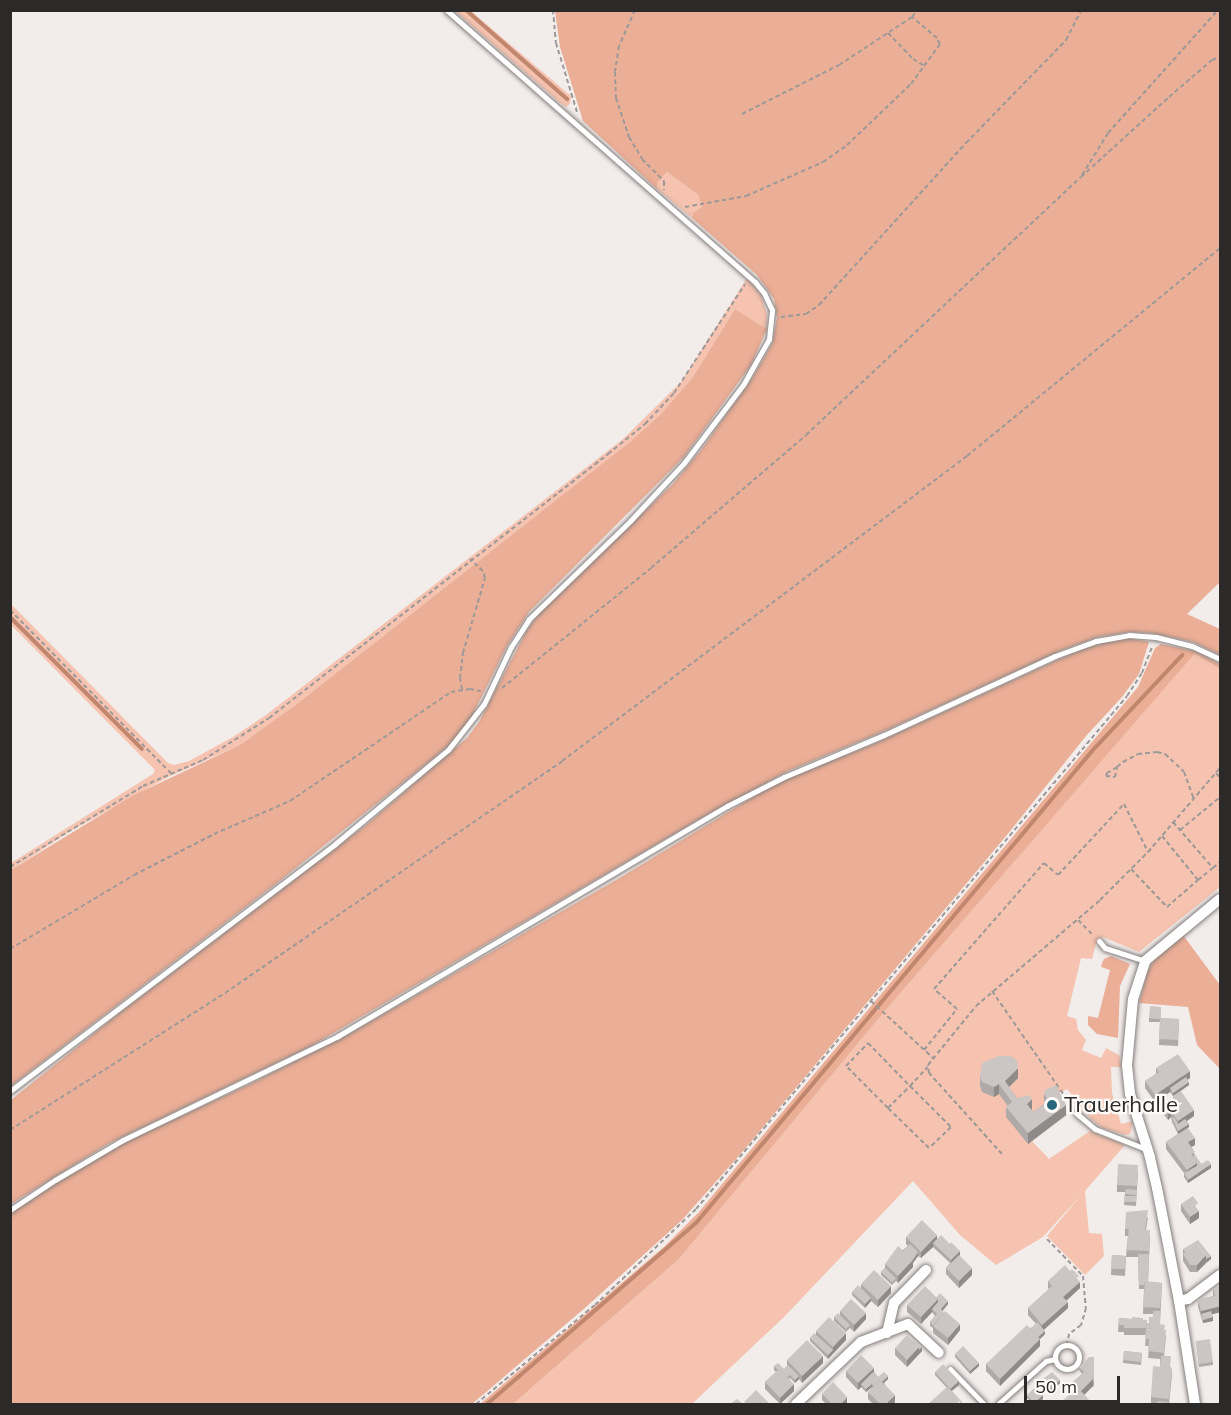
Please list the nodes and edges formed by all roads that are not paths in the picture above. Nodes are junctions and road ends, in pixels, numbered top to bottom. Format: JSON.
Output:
{"nodes":[{"id":1,"x":446,"y":10,"type":"edge"},
{"id":2,"x":1221,"y":659,"type":"edge"},
{"id":3,"x":1221,"y":899,"type":"edge"},
{"id":4,"x":1099,"y":941,"type":"road end"},
{"id":5,"x":1144,"y":962,"type":"junction"},
{"id":6,"x":10,"y":1091,"type":"edge"},
{"id":7,"x":1076,"y":1113,"type":"road end"},
{"id":8,"x":1147,"y":1149,"type":"junction"},
{"id":9,"x":10,"y":1210,"type":"edge"},
{"id":10,"x":926,"y":1270,"type":"dead end"},
{"id":11,"x":1221,"y":1275,"type":"edge"},
{"id":12,"x":1179,"y":1301,"type":"junction"},
{"id":13,"x":887,"y":1333,"type":"junction"},
{"id":14,"x":939,"y":1353,"type":"dead end"},
{"id":15,"x":1056,"y":1359,"type":"junction"},
{"id":16,"x":950,"y":1369,"type":"edge"},
{"id":17,"x":978,"y":1398,"type":"junction"},
{"id":18,"x":796,"y":1404,"type":"edge"},
{"id":19,"x":972,"y":1404,"type":"edge"},
{"id":20,"x":984,"y":1404,"type":"edge"},
{"id":21,"x":998,"y":1404,"type":"edge"},
{"id":22,"x":1195,"y":1404,"type":"edge"}],
"edges":[{"from":1,"to":6,"type":"lane"},
{"from":2,"to":9,"type":"lane"},
{"from":3,"to":5,"type":"street"},
{"from":4,"to":5,"type":"lane"},
{"from":5,"to":8,"type":"street"},
{"from":7,"to":8,"type":"lane"},
{"from":8,"to":12,"type":"street"},
{"from":10,"to":13,"type":"street"},
{"from":11,"to":12,"type":"street"},
{"from":12,"to":22,"type":"street"},
{"from":13,"to":14,"type":"street"},
{"from":13,"to":18,"type":"street"},
{"from":15,"to":15,"type":"lane"},
{"from":15,"to":21,"type":"lane"},
{"from":16,"to":17,"type":"lane"},
{"from":17,"to":19,"type":"lane"},
{"from":17,"to":20,"type":"lane"}]}
